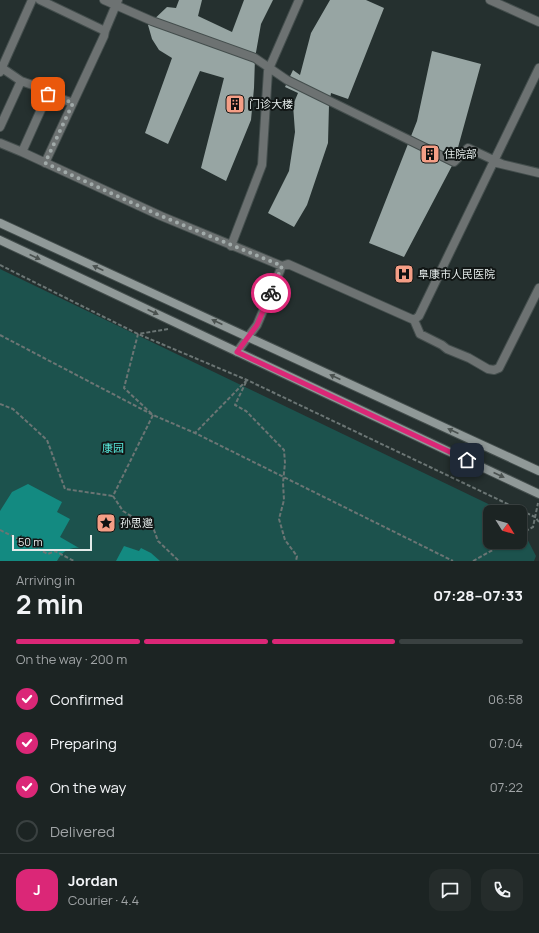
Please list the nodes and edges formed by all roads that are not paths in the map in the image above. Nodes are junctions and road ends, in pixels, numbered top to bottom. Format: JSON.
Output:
{"nodes":[{"id":1,"x":32,"y":0,"type":"edge"},
{"id":2,"x":40,"y":0,"type":"edge"},
{"id":3,"x":104,"y":0,"type":"edge"},
{"id":4,"x":299,"y":0,"type":"edge"},
{"id":5,"x":490,"y":0,"type":"edge"},
{"id":6,"x":117,"y":2,"type":"edge"},
{"id":7,"x":539,"y":22,"type":"edge"},
{"id":8,"x":105,"y":31,"type":"junction"},
{"id":9,"x":270,"y":67,"type":"junction"},
{"id":10,"x":539,"y":68,"type":"edge"},
{"id":11,"x":1,"y":70,"type":"edge"},
{"id":12,"x":21,"y":81,"type":"junction"},
{"id":13,"x":48,"y":94,"type":"junction"},
{"id":14,"x":73,"y":103,"type":"junction"},
{"id":15,"x":0,"y":127,"type":"edge"},
{"id":16,"x":0,"y":143,"type":"edge"},
{"id":17,"x":22,"y":152,"type":"junction"},
{"id":18,"x":45,"y":163,"type":"junction"},
{"id":19,"x":498,"y":163,"type":"junction"},
{"id":20,"x":539,"y":173,"type":"edge"},
{"id":21,"x":0,"y":223,"type":"edge"},
{"id":22,"x":0,"y":240,"type":"edge"},
{"id":23,"x":232,"y":246,"type":"junction"},
{"id":24,"x":282,"y":266,"type":"junction"},
{"id":25,"x":539,"y":288,"type":"edge"},
{"id":26,"x":414,"y":320,"type":"junction"},
{"id":27,"x":248,"y":337,"type":"junction"},
{"id":28,"x":237,"y":352,"type":"junction"},
{"id":29,"x":539,"y":471,"type":"edge"},
{"id":30,"x":539,"y":494,"type":"edge"}],
"edges":[{"from":1,"to":11,"type":"street"},
{"from":2,"to":8,"type":"street"},
{"from":3,"to":6,"type":"street"},
{"from":4,"to":9,"type":"street"},
{"from":5,"to":7,"type":"street"},
{"from":6,"to":8,"type":"street"},
{"from":6,"to":9,"type":"street"},
{"from":8,"to":14,"type":"street"},
{"from":9,"to":19,"type":"street"},
{"from":9,"to":23,"type":"street"},
{"from":10,"to":19,"type":"street"},
{"from":11,"to":12,"type":"street"},
{"from":12,"to":13,"type":"street"},
{"from":12,"to":15,"type":"street"},
{"from":13,"to":14,"type":"street"},
{"from":13,"to":17,"type":"street"},
{"from":14,"to":18,"type":"street"},
{"from":16,"to":17,"type":"street"},
{"from":17,"to":18,"type":"street"},
{"from":18,"to":23,"type":"street"},
{"from":19,"to":20,"type":"street"},
{"from":19,"to":26,"type":"street"},
{"from":27,"to":21,"type":"street","one_way":true},
{"from":22,"to":28,"type":"street","one_way":true},
{"from":23,"to":24,"type":"street"},
{"from":24,"to":26,"type":"street"},
{"from":24,"to":27,"type":"street"},
{"from":25,"to":26,"type":"street"},
{"from":27,"to":28,"type":"street"},
{"from":29,"to":27,"type":"street","one_way":true},
{"from":28,"to":30,"type":"street","one_way":true}]}
